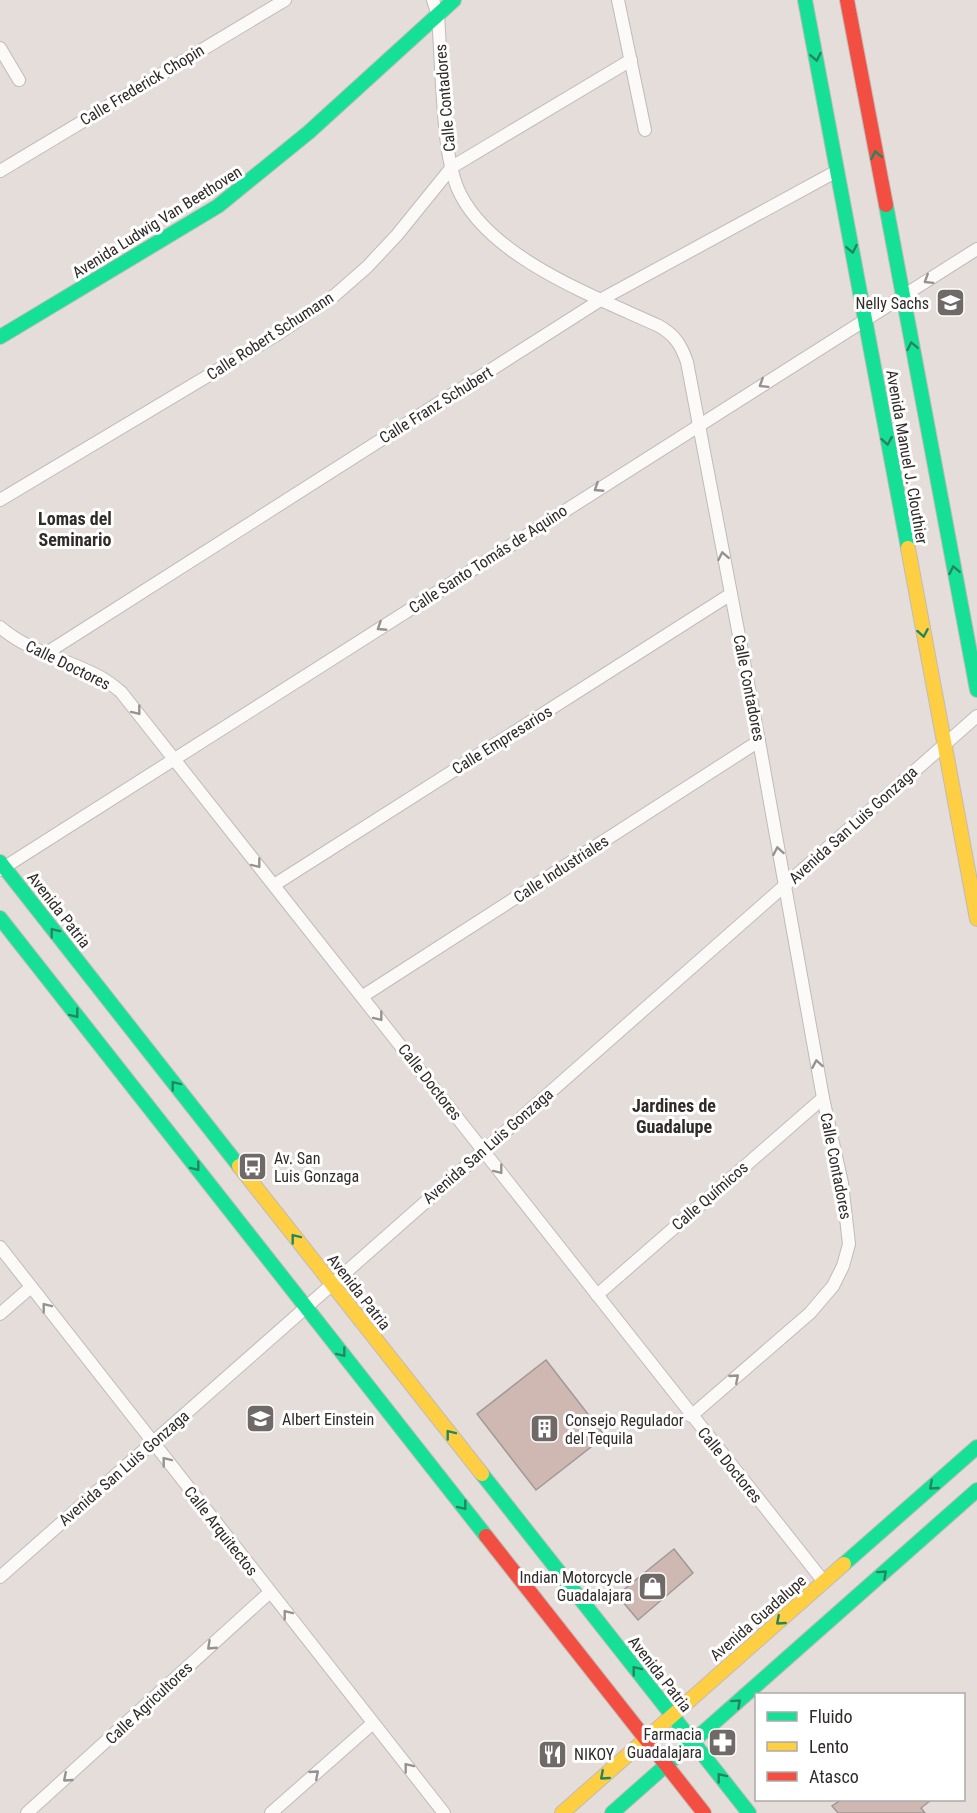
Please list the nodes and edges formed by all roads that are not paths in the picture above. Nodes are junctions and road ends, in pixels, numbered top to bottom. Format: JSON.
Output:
{"nodes":[{"id":1,"x":285,"y":0,"type":"edge"},
{"id":2,"x":433,"y":0,"type":"edge"},
{"id":3,"x":454,"y":0,"type":"edge"},
{"id":4,"x":618,"y":0,"type":"edge"},
{"id":5,"x":805,"y":0,"type":"edge"},
{"id":6,"x":847,"y":0,"type":"edge"},
{"id":7,"x":438,"y":15,"type":"junction"},
{"id":8,"x":0,"y":48,"type":"edge"},
{"id":9,"x":631,"y":60,"type":"junction"},
{"id":10,"x":19,"y":80,"type":"dead end"},
{"id":11,"x":645,"y":130,"type":"dead end"},
{"id":12,"x":452,"y":166,"type":"junction"},
{"id":13,"x":0,"y":171,"type":"edge"},
{"id":14,"x":837,"y":171,"type":"junction"},
{"id":15,"x":977,"y":249,"type":"edge"},
{"id":16,"x":902,"y":296,"type":"junction"},
{"id":17,"x":602,"y":299,"type":"junction"},
{"id":18,"x":865,"y":319,"type":"junction"},
{"id":19,"x":0,"y":337,"type":"edge"},
{"id":20,"x":698,"y":425,"type":"junction"},
{"id":21,"x":0,"y":500,"type":"edge"},
{"id":22,"x":731,"y":594,"type":"junction"},
{"id":23,"x":0,"y":627,"type":"edge"},
{"id":24,"x":45,"y":654,"type":"junction"},
{"id":25,"x":977,"y":690,"type":"edge"},
{"id":26,"x":977,"y":716,"type":"edge"},
{"id":27,"x":759,"y":741,"type":"junction"},
{"id":28,"x":943,"y":745,"type":"junction"},
{"id":29,"x":174,"y":759,"type":"junction"},
{"id":30,"x":1,"y":867,"type":"edge"},
{"id":31,"x":274,"y":885,"type":"junction"},
{"id":32,"x":784,"y":886,"type":"junction"},
{"id":33,"x":975,"y":900,"type":"edge"},
{"id":34,"x":0,"y":918,"type":"edge"},
{"id":35,"x":977,"y":920,"type":"edge"},
{"id":36,"x":363,"y":996,"type":"junction"},
{"id":37,"x":823,"y":1098,"type":"junction"},
{"id":38,"x":484,"y":1150,"type":"junction"},
{"id":39,"x":0,"y":1247,"type":"edge"},
{"id":40,"x":331,"y":1284,"type":"junction"},
{"id":41,"x":31,"y":1287,"type":"junction"},
{"id":42,"x":597,"y":1295,"type":"junction"},
{"id":43,"x":306,"y":1307,"type":"junction"},
{"id":44,"x":0,"y":1314,"type":"edge"},
{"id":45,"x":691,"y":1416,"type":"junction"},
{"id":46,"x":152,"y":1443,"type":"junction"},
{"id":47,"x":977,"y":1447,"type":"edge"},
{"id":48,"x":977,"y":1490,"type":"edge"},
{"id":49,"x":0,"y":1577,"type":"edge"},
{"id":50,"x":824,"y":1582,"type":"junction"},
{"id":51,"x":270,"y":1592,"type":"junction"},
{"id":52,"x":672,"y":1715,"type":"junction"},
{"id":53,"x":373,"y":1723,"type":"junction"},
{"id":54,"x":646,"y":1738,"type":"junction"},
{"id":55,"x":693,"y":1742,"type":"junction"},
{"id":56,"x":666,"y":1765,"type":"junction"},
{"id":57,"x":27,"y":1813,"type":"edge"},
{"id":58,"x":271,"y":1813,"type":"edge"},
{"id":59,"x":444,"y":1813,"type":"edge"},
{"id":60,"x":561,"y":1813,"type":"edge"},
{"id":61,"x":612,"y":1813,"type":"edge"},
{"id":62,"x":704,"y":1813,"type":"edge"},
{"id":63,"x":749,"y":1813,"type":"edge"}],
"edges":[{"from":1,"to":13,"type":"street","name":"Calle Frederick Chopin"},
{"from":2,"to":7,"type":"street","name":"Calle Contadores"},
{"from":3,"to":7,"type":"main road","name":"Avenida Ludwig Van Beethoven"},
{"from":4,"to":9,"type":"street"},
{"from":5,"to":14,"type":"main road","name":"Avenida Manuel J. Clouthier","one_way":true},
{"from":16,"to":6,"type":"main road","name":"Avenida Manuel J. Clouthier","one_way":true},
{"from":7,"to":12,"type":"street","name":"Calle Contadores"},
{"from":7,"to":19,"type":"main road","name":"Avenida Ludwig Van Beethoven"},
{"from":8,"to":10,"type":"street"},
{"from":9,"to":11,"type":"street"},
{"from":9,"to":12,"type":"street","name":"Calle Robert Schumann"},
{"from":12,"to":17,"type":"street","name":"Calle Contadores"},
{"from":12,"to":21,"type":"street","name":"Calle Robert Schumann"},
{"from":14,"to":17,"type":"street","name":"Calle Franz Schubert"},
{"from":14,"to":18,"type":"main road","name":"Avenida Manuel J. Clouthier","one_way":true},
{"from":15,"to":16,"type":"street","name":"Calle Santo Tomás de Aquino","one_way":true},
{"from":16,"to":18,"type":"street","name":"Calle Santo Tomás de Aquino"},
{"from":25,"to":16,"type":"main road","name":"Avenida Manuel J. Clouthier","one_way":true},
{"from":17,"to":20,"type":"street","name":"Calle Contadores"},
{"from":17,"to":24,"type":"street","name":"Calle Franz Schubert"},
{"from":18,"to":20,"type":"street","name":"Calle Santo Tomás de Aquino","one_way":true},
{"from":18,"to":28,"type":"main road","name":"Avenida Manuel J. Clouthier","one_way":true},
{"from":22,"to":20,"type":"street","name":"Calle Contadores","one_way":true},
{"from":20,"to":29,"type":"street","name":"Calle Santo Tomás de Aquino","one_way":true},
{"from":22,"to":27,"type":"street","name":"Calle Contadores"},
{"from":22,"to":31,"type":"street","name":"Calle Empresarios"},
{"from":23,"to":24,"type":"street","name":"Calle Doctores"},
{"from":24,"to":29,"type":"street","name":"Calle Doctores","one_way":true},
{"from":26,"to":28,"type":"street","name":"Avenida San Luis Gonzaga"},
{"from":32,"to":27,"type":"street","name":"Calle Contadores","one_way":true},
{"from":27,"to":36,"type":"street","name":"Calle Industriales"},
{"from":28,"to":32,"type":"street","name":"Avenida San Luis Gonzaga"},
{"from":28,"to":33,"type":"main road","name":"Avenida Manuel J. Clouthier"},
{"from":29,"to":30,"type":"street","name":"Calle Santo Tomás de Aquino"},
{"from":29,"to":31,"type":"street","name":"Calle Doctores","one_way":true},
{"from":40,"to":30,"type":"main road","name":"Avenida Patria","one_way":true},
{"from":31,"to":36,"type":"street","name":"Calle Doctores"},
{"from":37,"to":32,"type":"street","name":"Calle Contadores","one_way":true},
{"from":32,"to":38,"type":"street","name":"Avenida San Luis Gonzaga"},
{"from":33,"to":35,"type":"main road","name":"Avenida Manuel J. Clouthier"},
{"from":34,"to":43,"type":"main road","one_way":true},
{"from":36,"to":38,"type":"street","name":"Calle Doctores","one_way":true},
{"from":37,"to":42,"type":"street","name":"Calle Químicos"},
{"from":45,"to":37,"type":"street","name":"Calle Contadores","one_way":true},
{"from":38,"to":40,"type":"street","name":"Avenida San Luis Gonzaga"},
{"from":38,"to":42,"type":"street","name":"Calle Doctores","one_way":true},
{"from":39,"to":41,"type":"street","name":"Calle Arquitectos"},
{"from":40,"to":43,"type":"street","name":"Avenida San Luis Gonzaga"},
{"from":52,"to":40,"type":"main road","name":"Avenida Patria","one_way":true},
{"from":41,"to":44,"type":"street"},
{"from":46,"to":41,"type":"street","name":"Calle Arquitectos","one_way":true},
{"from":42,"to":45,"type":"street","name":"Calle Doctores"},
{"from":43,"to":46,"type":"street","name":"Avenida San Luis Gonzaga"},
{"from":43,"to":54,"type":"main road","one_way":true},
{"from":45,"to":50,"type":"street","name":"Calle Doctores"},
{"from":46,"to":49,"type":"street","name":"Avenida San Luis Gonzaga"},
{"from":51,"to":46,"type":"street","name":"Calle Arquitectos","one_way":true},
{"from":47,"to":50,"type":"main road","name":"Avenida Guadalupe","one_way":true},
{"from":55,"to":48,"type":"main road","one_way":true},
{"from":50,"to":52,"type":"main road","name":"Avenida Guadalupe","one_way":true},
{"from":53,"to":51,"type":"street","name":"Calle Arquitectos","one_way":true},
{"from":51,"to":57,"type":"street","name":"Calle Agricultores","one_way":true},
{"from":52,"to":54,"type":"main road","name":"Avenida Guadalupe"},
{"from":52,"to":55,"type":"main road","name":"Avenida Patria"},
{"from":58,"to":53,"type":"street","one_way":true},
{"from":59,"to":53,"type":"street","name":"Calle Arquitectos","one_way":true},
{"from":54,"to":56,"type":"main road"},
{"from":54,"to":60,"type":"main road","name":"Avenida Guadalupe","one_way":true},
{"from":55,"to":56,"type":"main road"},
{"from":63,"to":55,"type":"main road","name":"Avenida Patria","one_way":true},
{"from":56,"to":61,"type":"main road"},
{"from":56,"to":62,"type":"main road"}]}
